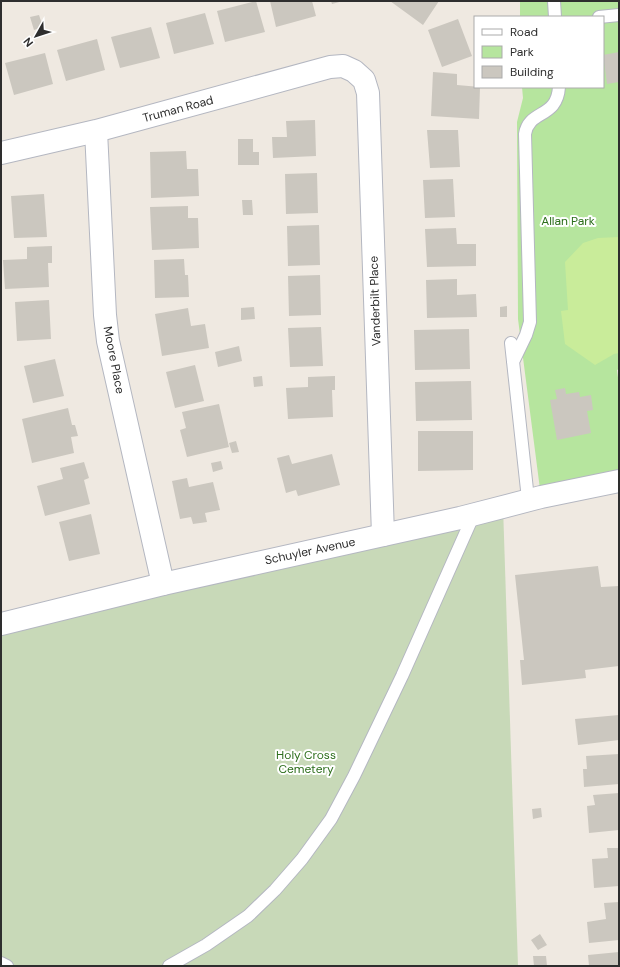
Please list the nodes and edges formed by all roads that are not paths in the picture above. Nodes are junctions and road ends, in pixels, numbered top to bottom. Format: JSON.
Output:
{"nodes":[{"id":1,"x":554,"y":1,"type":"edge"},
{"id":2,"x":619,"y":15,"type":"edge"},
{"id":3,"x":555,"y":16,"type":"edge"},
{"id":4,"x":604,"y":16,"type":"edge"},
{"id":5,"x":354,"y":71,"type":"joint"},
{"id":6,"x":559,"y":88,"type":"edge"},
{"id":7,"x":96,"y":131,"type":"junction"},
{"id":8,"x":1,"y":153,"type":"edge"},
{"id":9,"x":510,"y":343,"type":"dead end"},
{"id":10,"x":513,"y":362,"type":"junction"},
{"id":11,"x":619,"y":481,"type":"edge"},
{"id":12,"x":528,"y":500,"type":"junction"},
{"id":13,"x":474,"y":514,"type":"junction"},
{"id":14,"x":383,"y":535,"type":"junction"},
{"id":15,"x":163,"y":584,"type":"junction"},
{"id":16,"x":1,"y":624,"type":"edge"},
{"id":17,"x":1,"y":963,"type":"edge"},
{"id":18,"x":7,"y":966,"type":"edge"},
{"id":19,"x":169,"y":966,"type":"edge"}],
"edges":[{"from":1,"to":3,"type":"lane"},
{"from":2,"to":4,"type":"lane"},
{"from":5,"to":7,"type":"street","name":"Truman Road"},
{"from":5,"to":14,"type":"street","name":"Vanderbilt Place"},
{"from":6,"to":10,"type":"lane"},
{"from":7,"to":8,"type":"street","name":"Truman Road"},
{"from":7,"to":15,"type":"street","name":"Moore Place"},
{"from":9,"to":10,"type":"lane"},
{"from":10,"to":12,"type":"lane"},
{"from":11,"to":12,"type":"street","name":"Schuyler Avenue"},
{"from":12,"to":13,"type":"street","name":"Schuyler Avenue"},
{"from":13,"to":14,"type":"street","name":"Schuyler Avenue"},
{"from":13,"to":19,"type":"lane"},
{"from":14,"to":15,"type":"street","name":"Schuyler Avenue"},
{"from":15,"to":16,"type":"street","name":"Schuyler Avenue"},
{"from":17,"to":18,"type":"lane"}]}
